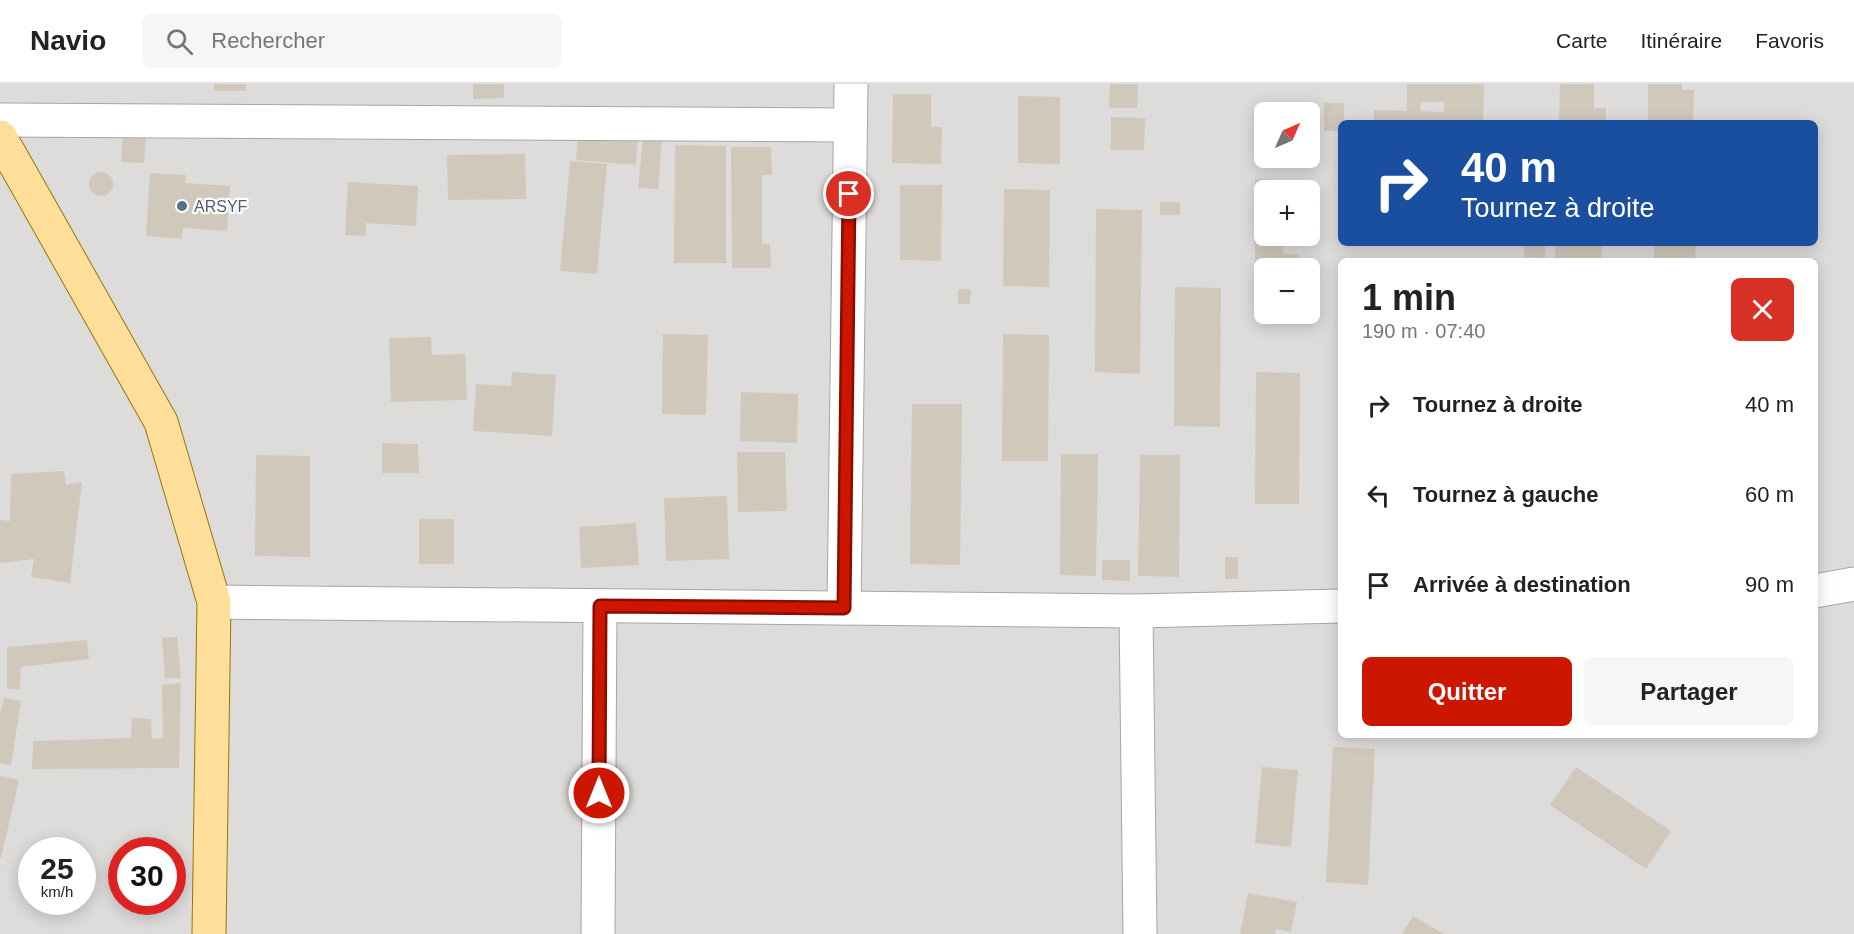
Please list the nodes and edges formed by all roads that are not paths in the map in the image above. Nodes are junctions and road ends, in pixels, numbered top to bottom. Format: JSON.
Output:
{"nodes":[{"id":1,"x":851,"y":84,"type":"edge"},
{"id":2,"x":0,"y":120,"type":"edge"},
{"id":3,"x":850,"y":124,"type":"junction"},
{"id":4,"x":0,"y":137,"type":"edge"},
{"id":5,"x":1854,"y":584,"type":"edge"},
{"id":6,"x":1818,"y":590,"type":"edge"},
{"id":7,"x":214,"y":602,"type":"junction"},
{"id":8,"x":600,"y":606,"type":"junction"},
{"id":9,"x":1338,"y":606,"type":"edge"},
{"id":10,"x":844,"y":608,"type":"junction"},
{"id":11,"x":1136,"y":611,"type":"junction"},
{"id":12,"x":209,"y":934,"type":"edge"},
{"id":13,"x":598,"y":934,"type":"edge"},
{"id":14,"x":1140,"y":934,"type":"edge"}],
"edges":[{"from":1,"to":3,"type":"street"},
{"from":2,"to":3,"type":"street"},
{"from":3,"to":10,"type":"street"},
{"from":4,"to":7,"type":"main road"},
{"from":5,"to":6,"type":"street"},
{"from":7,"to":8,"type":"street"},
{"from":7,"to":12,"type":"main road"},
{"from":8,"to":10,"type":"street"},
{"from":8,"to":13,"type":"street"},
{"from":9,"to":11,"type":"street"},
{"from":10,"to":11,"type":"street"},
{"from":11,"to":14,"type":"street"}]}
